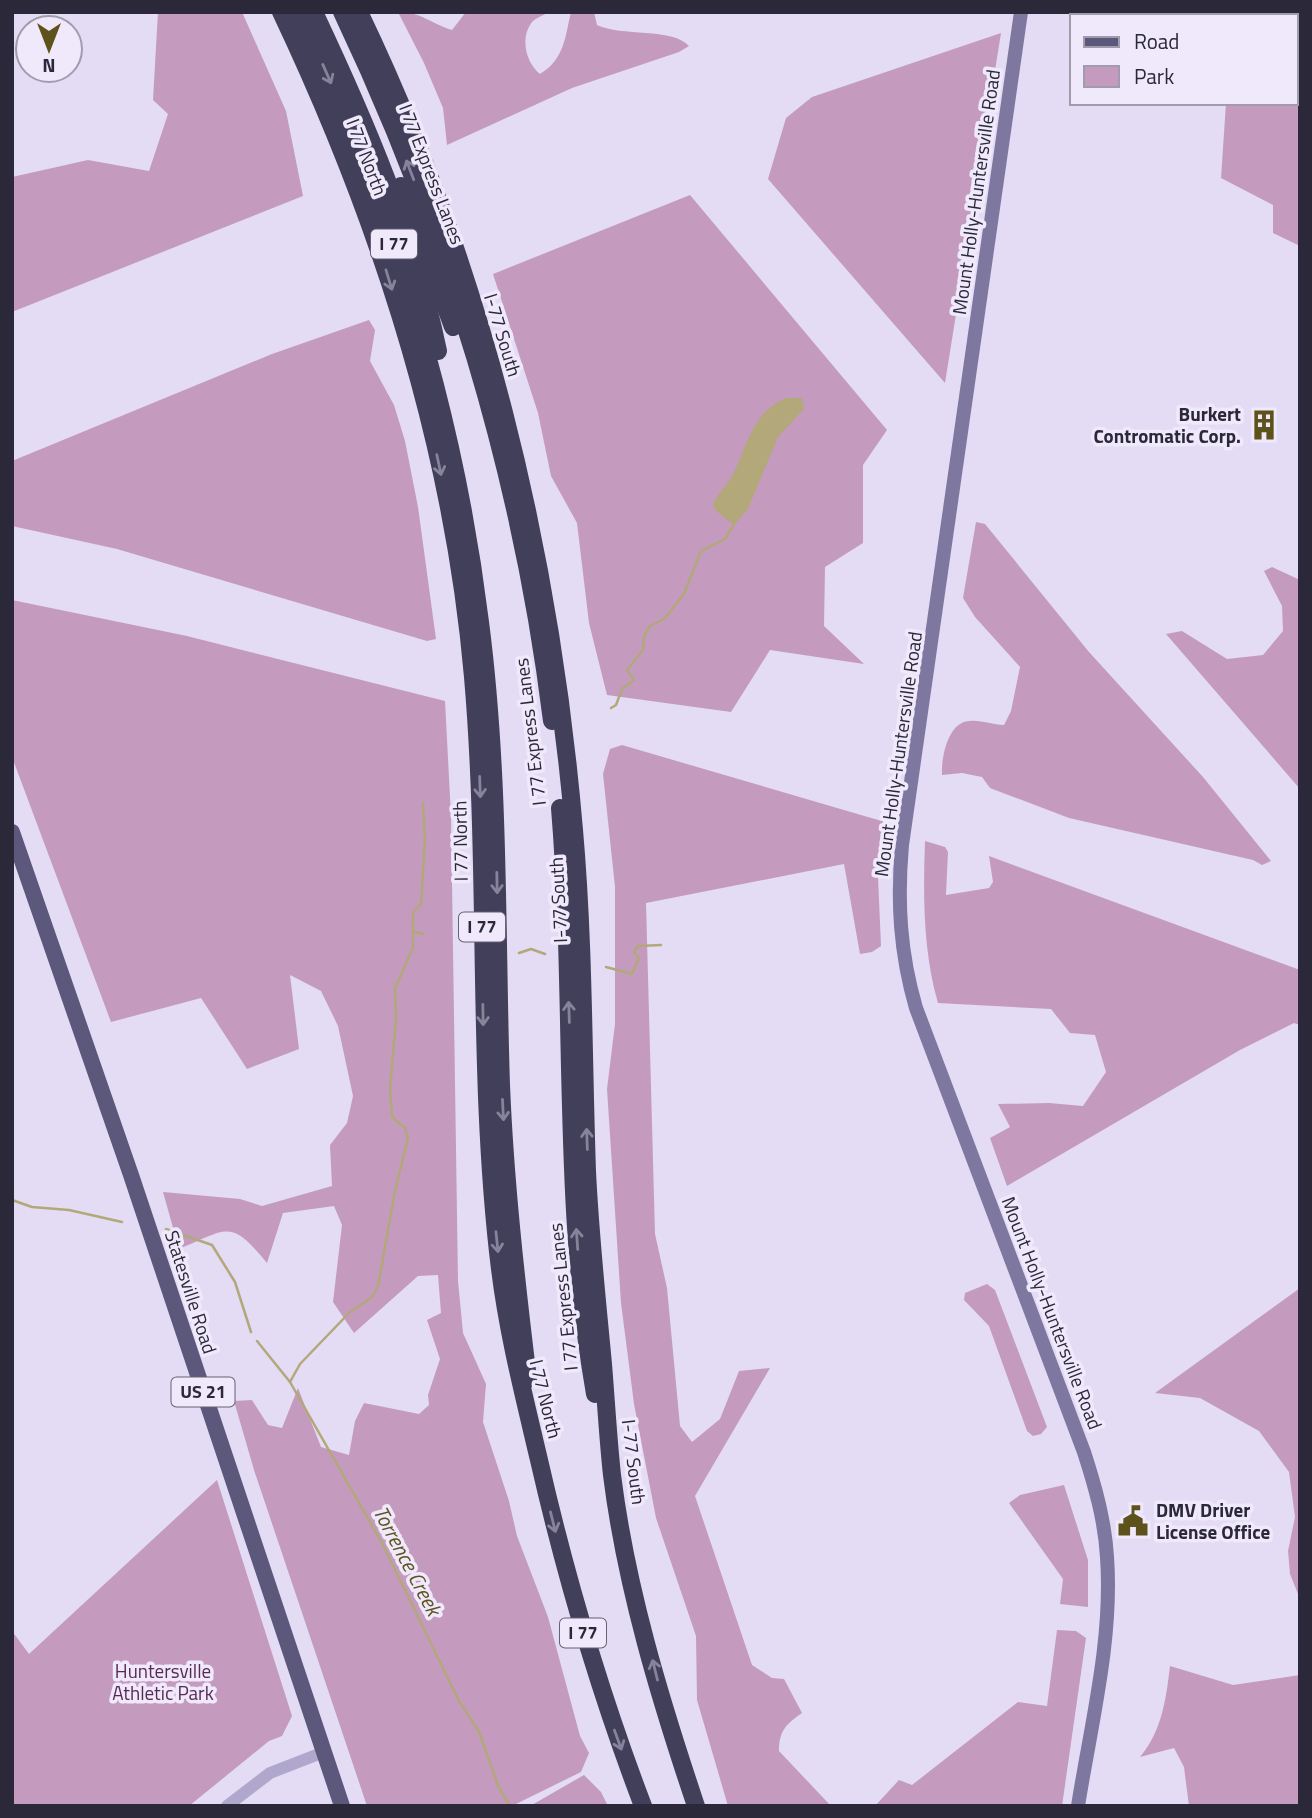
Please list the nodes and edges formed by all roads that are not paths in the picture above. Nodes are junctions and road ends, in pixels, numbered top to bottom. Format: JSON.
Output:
{"nodes":[{"id":1,"x":281,"y":12,"type":"edge"},
{"id":2,"x":298,"y":12,"type":"edge"},
{"id":3,"x":314,"y":12,"type":"edge"},
{"id":4,"x":326,"y":12,"type":"edge"},
{"id":5,"x":342,"y":12,"type":"edge"},
{"id":6,"x":359,"y":12,"type":"edge"},
{"id":7,"x":1021,"y":12,"type":"edge"},
{"id":8,"x":505,"y":468,"type":"junction"},
{"id":9,"x":459,"y":486,"type":"junction"},
{"id":10,"x":12,"y":832,"type":"edge"},
{"id":11,"x":538,"y":1455,"type":"junction"},
{"id":12,"x":612,"y":1476,"type":"junction"},
{"id":13,"x":324,"y":1752,"type":"junction"},
{"id":14,"x":227,"y":1806,"type":"edge"},
{"id":15,"x":342,"y":1806,"type":"edge"},
{"id":16,"x":643,"y":1806,"type":"edge"},
{"id":17,"x":696,"y":1806,"type":"edge"},
{"id":18,"x":1078,"y":1806,"type":"edge"}],
"edges":[{"from":1,"to":11,"type":"highway","name":"I 77 North","number":"I 77","one_way":true},
{"from":2,"to":9,"type":"highway","name":"I 77 Express Lanes","number":"I 77","one_way":true},
{"from":3,"to":9,"type":"highway"},
{"from":4,"to":8,"type":"highway"},
{"from":8,"to":5,"type":"highway","name":"I 77 Express Lanes","number":"I 77","one_way":true},
{"from":12,"to":6,"type":"highway","name":"I-77 South","number":"I 77","one_way":true},
{"from":7,"to":18,"type":"main road","name":"Mount Holly-Huntersville Road"},
{"from":12,"to":8,"type":"highway","name":"I 77 Express Lanes","number":"I 77","one_way":true},
{"from":9,"to":11,"type":"highway","name":"I 77 Express Lanes","number":"I 77","one_way":true},
{"from":10,"to":13,"type":"main road","name":"Statesville Road","number":"US 21"},
{"from":11,"to":16,"type":"highway","name":"I 77 North","number":"I 77","one_way":true},
{"from":17,"to":12,"type":"highway","name":"I-77 South","number":"I 77","one_way":true},
{"from":13,"to":14,"type":"street"},
{"from":13,"to":15,"type":"main road","name":"Statesville Road","number":"US 21"}]}
